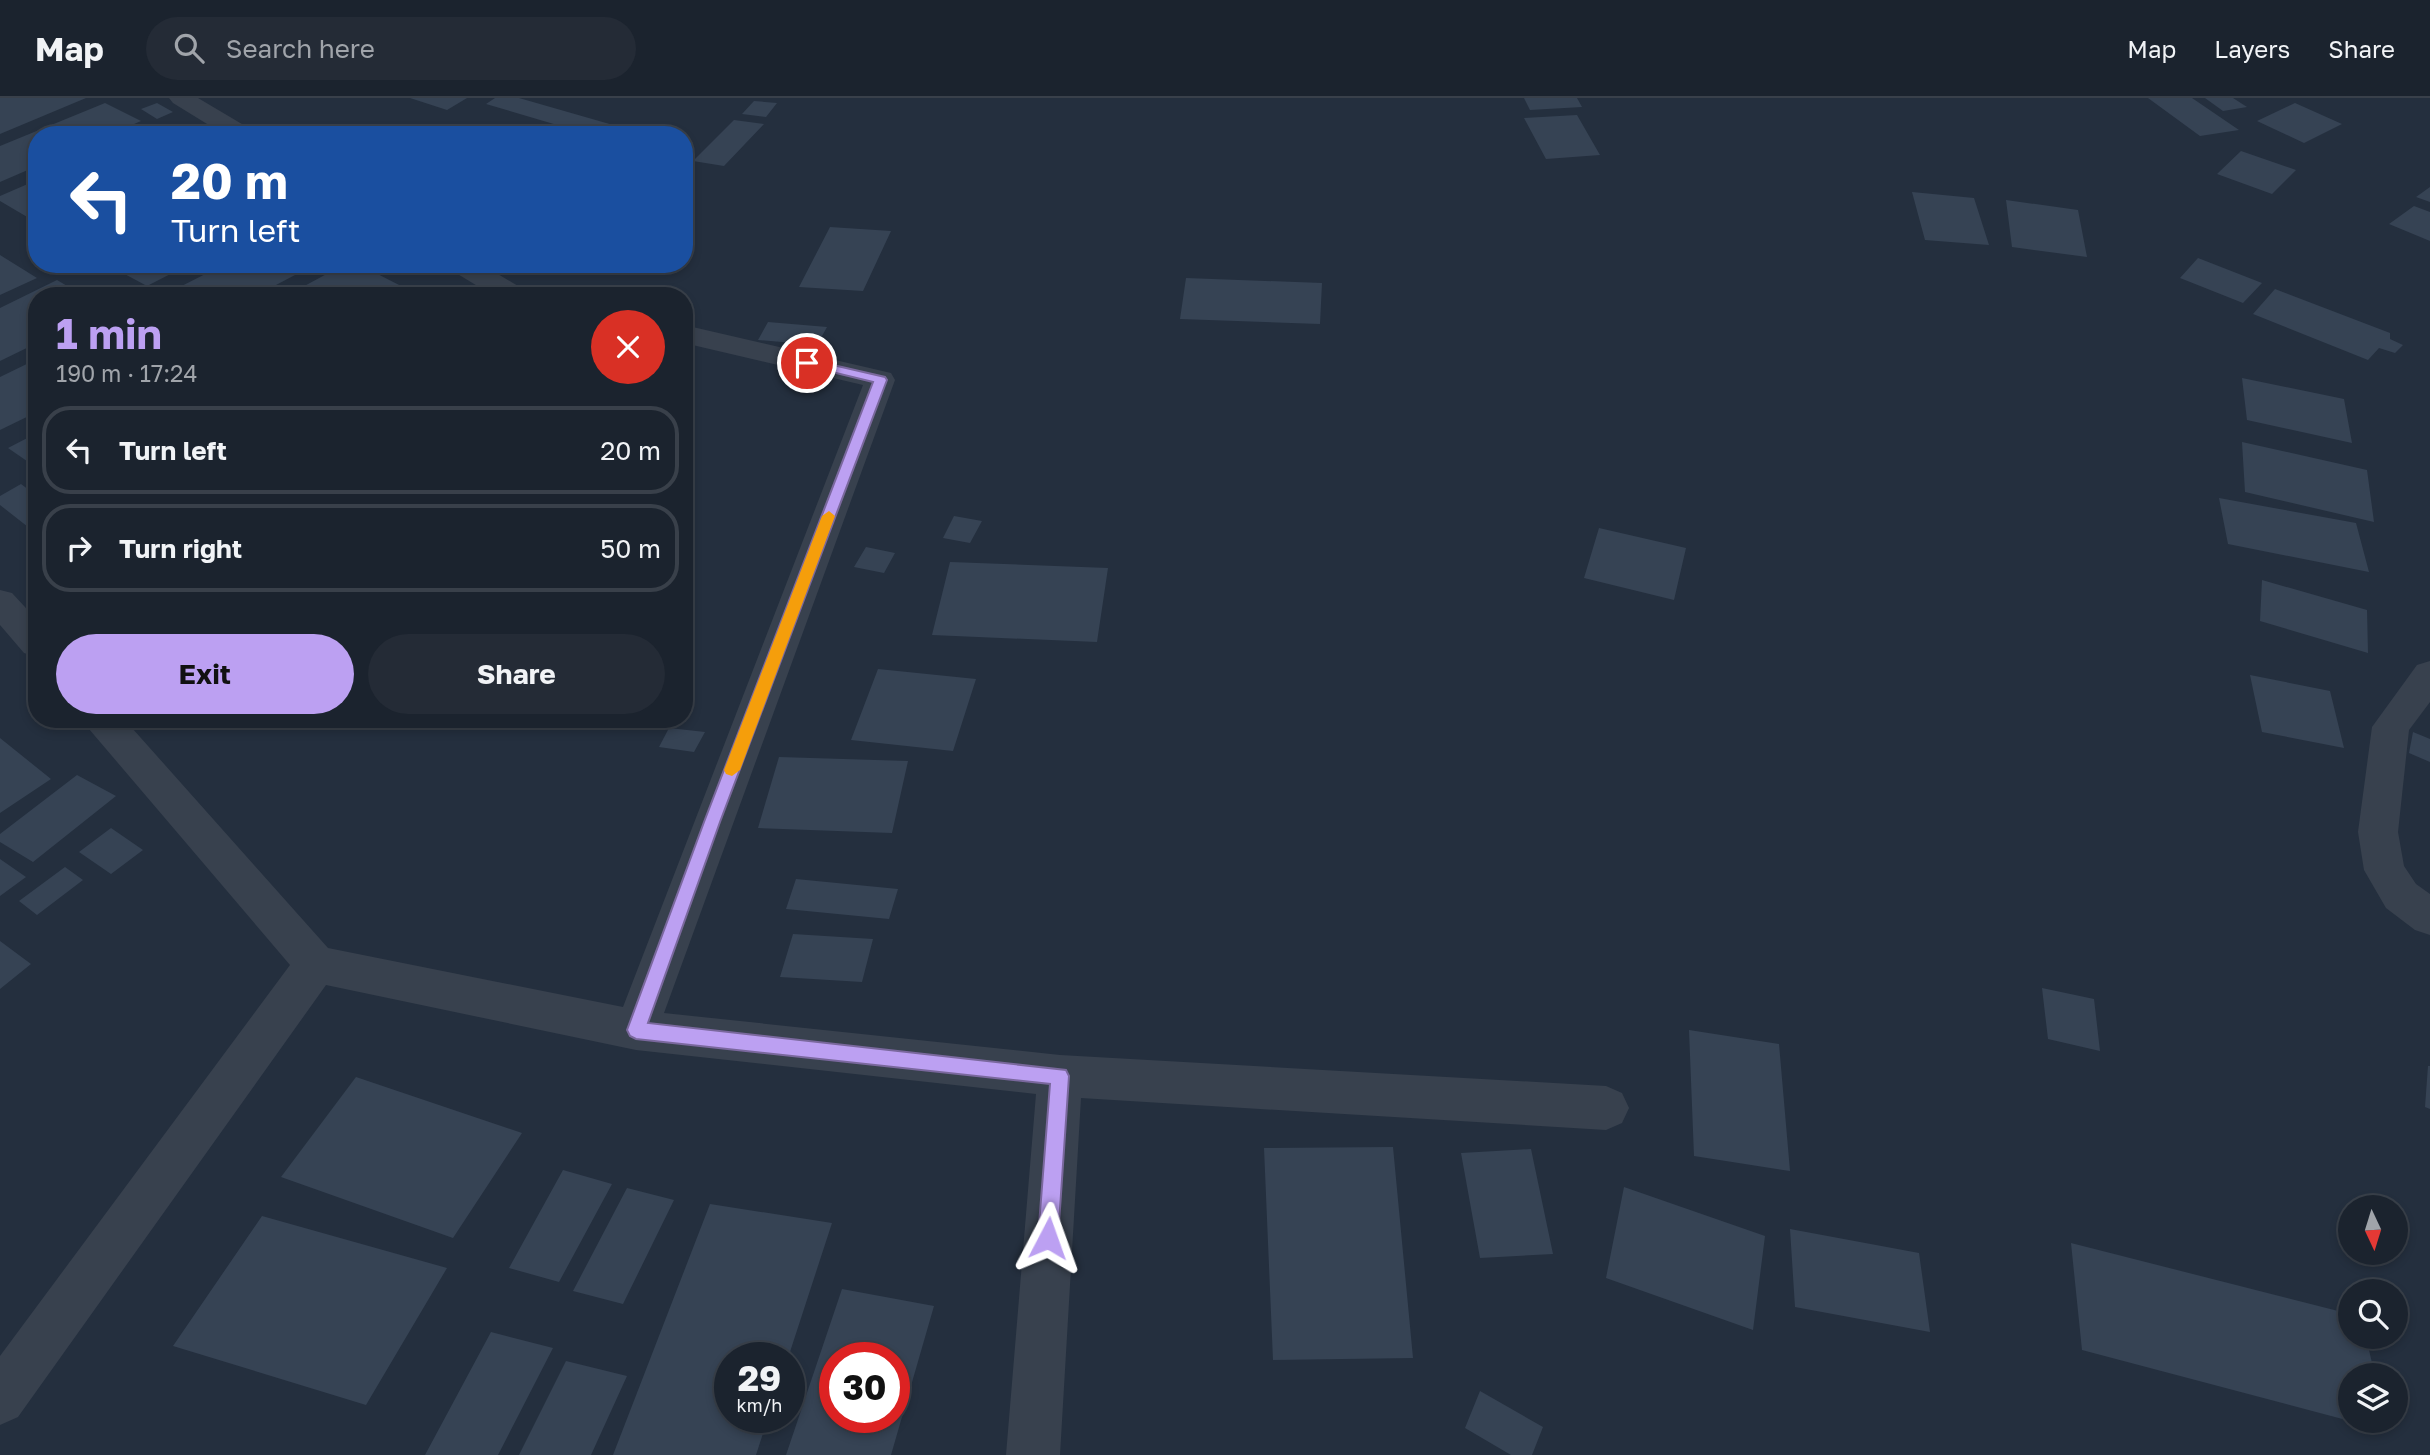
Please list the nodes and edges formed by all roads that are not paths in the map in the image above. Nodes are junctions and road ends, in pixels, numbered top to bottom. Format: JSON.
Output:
{"nodes":[{"id":1,"x":181,"y":98,"type":"edge"},
{"id":2,"x":228,"y":126,"type":"edge"},
{"id":3,"x":476,"y":273,"type":"edge"},
{"id":4,"x":500,"y":287,"type":"edge"},
{"id":5,"x":693,"y":336,"type":"edge"},
{"id":6,"x":0,"y":602,"type":"edge"},
{"id":7,"x":28,"y":634,"type":"edge"},
{"id":8,"x":2430,"y":675,"type":"edge"},
{"id":9,"x":110,"y":728,"type":"edge"},
{"id":10,"x":2430,"y":916,"type":"edge"},
{"id":11,"x":316,"y":964,"type":"junction"},
{"id":12,"x":636,"y":1030,"type":"junction"},
{"id":13,"x":1060,"y":1076,"type":"junction"},
{"id":14,"x":1606,"y":1108,"type":"dead end"},
{"id":15,"x":0,"y":1399,"type":"edge"},
{"id":16,"x":1033,"y":1455,"type":"edge"}],
"edges":[{"from":1,"to":2,"type":"street"},
{"from":3,"to":4,"type":"street"},
{"from":5,"to":12,"type":"street"},
{"from":6,"to":7,"type":"street"},
{"from":8,"to":10,"type":"street"},
{"from":9,"to":11,"type":"street"},
{"from":11,"to":12,"type":"street"},
{"from":11,"to":15,"type":"street"},
{"from":12,"to":13,"type":"street"},
{"from":13,"to":14,"type":"street"},
{"from":13,"to":16,"type":"street"}]}
